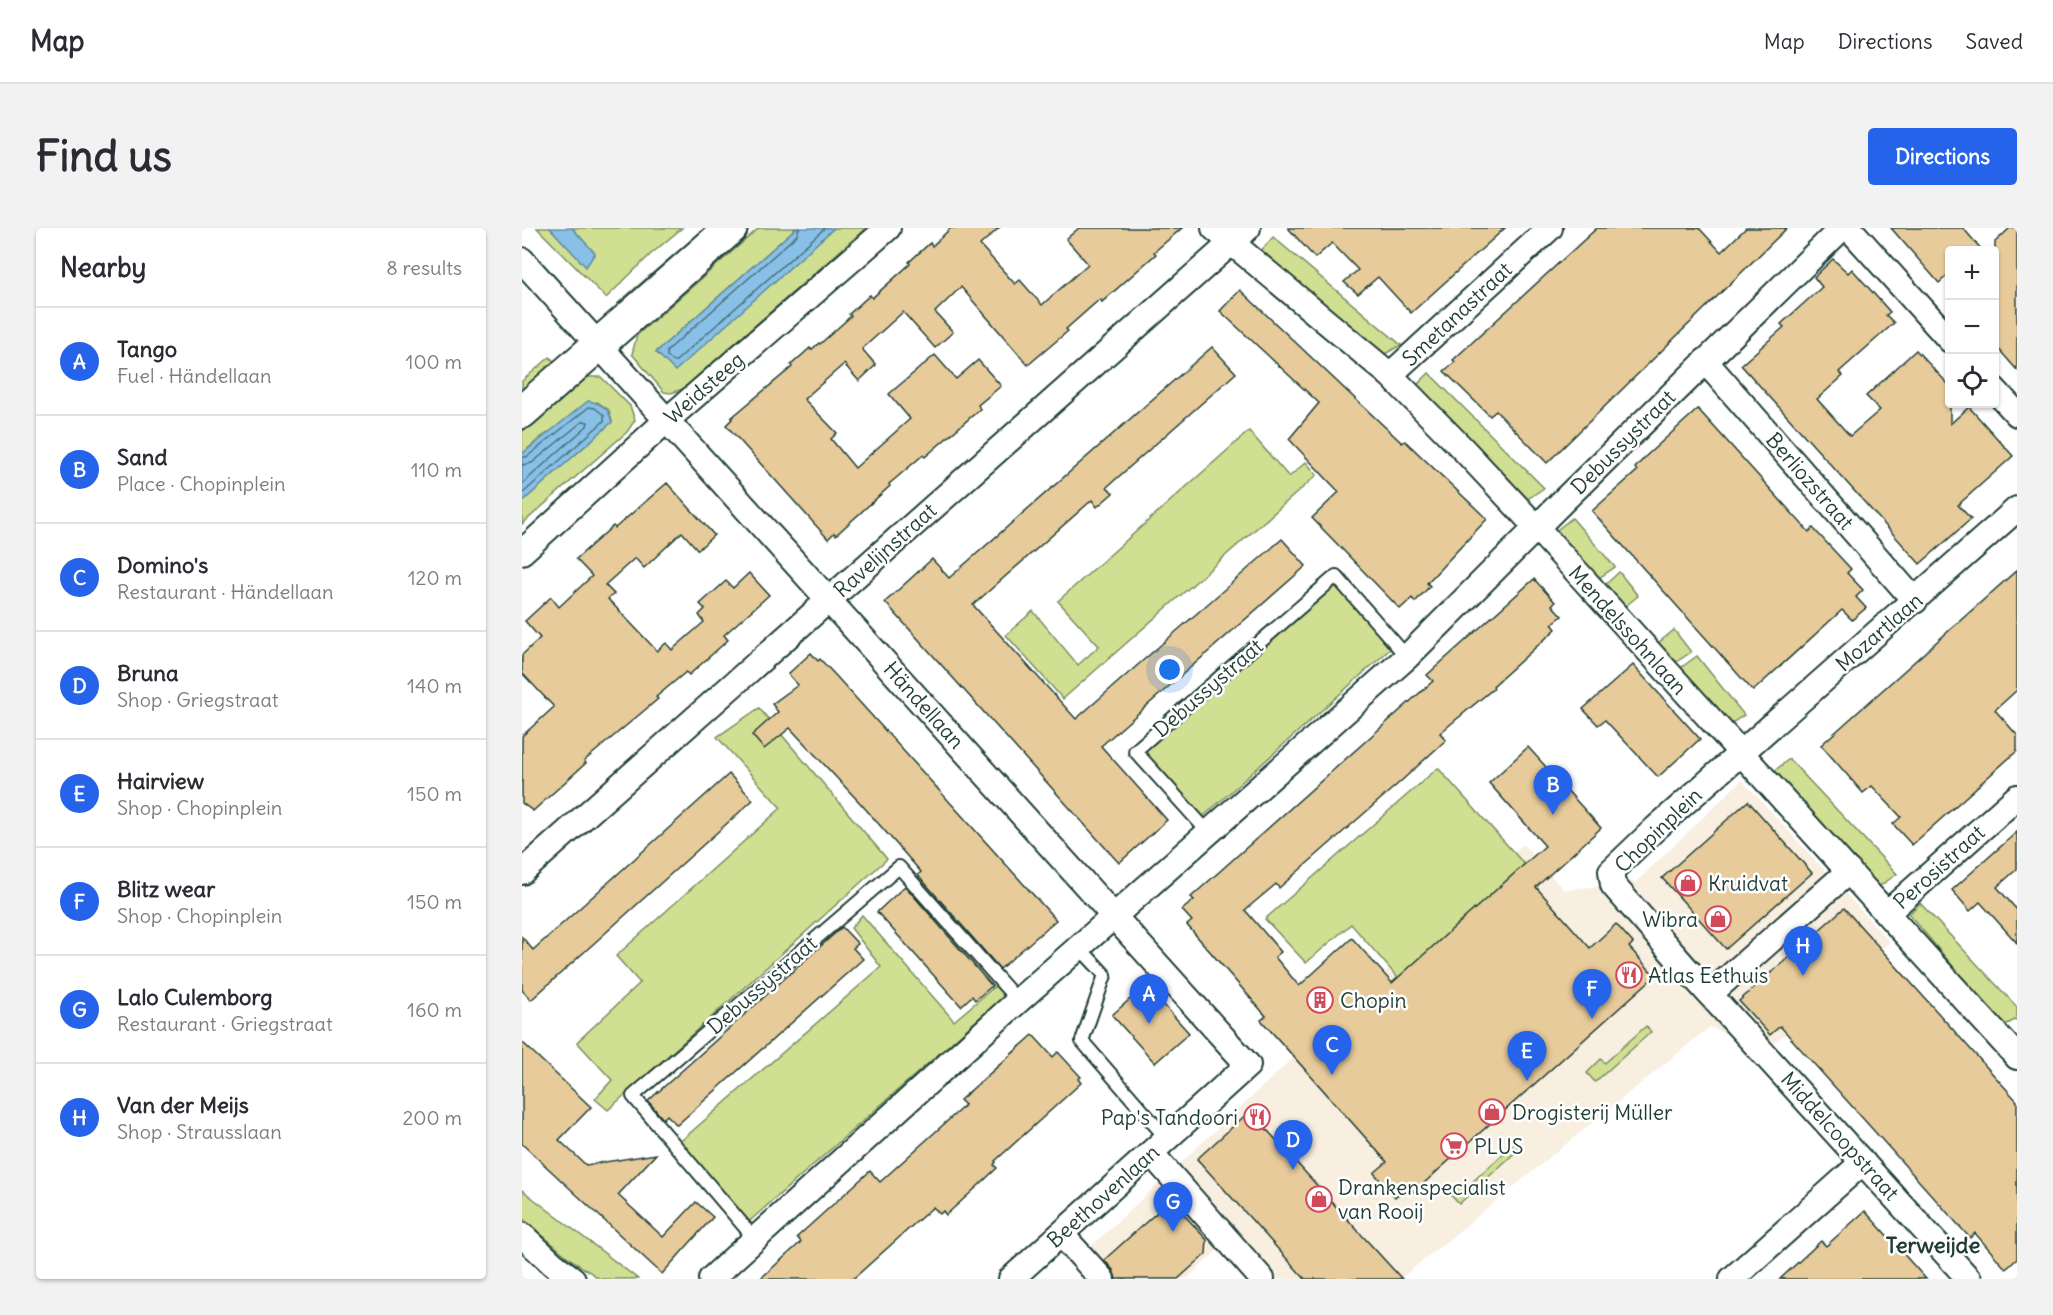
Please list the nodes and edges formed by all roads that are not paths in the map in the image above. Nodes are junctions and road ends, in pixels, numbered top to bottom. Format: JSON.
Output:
{"nodes":[{"id":1,"x":731,"y":228,"type":"edge"},
{"id":2,"x":888,"y":228,"type":"edge"},
{"id":3,"x":1550,"y":228,"type":"edge"},
{"id":4,"x":1842,"y":228,"type":"edge"},
{"id":5,"x":1849,"y":228,"type":"edge"},
{"id":6,"x":1231,"y":233,"type":"edge"},
{"id":7,"x":522,"y":260,"type":"edge"},
{"id":8,"x":1945,"y":334,"type":"edge"},
{"id":9,"x":599,"y":345,"type":"junction"},
{"id":10,"x":1705,"y":361,"type":"junction"},
{"id":11,"x":1390,"y":375,"type":"junction"},
{"id":12,"x":1999,"y":394,"type":"edge"},
{"id":13,"x":522,"y":412,"type":"edge"},
{"id":14,"x":2017,"y":414,"type":"edge"},
{"id":15,"x":667,"y":420,"type":"junction"},
{"id":16,"x":2017,"y":509,"type":"edge"},
{"id":17,"x":1536,"y":527,"type":"junction"},
{"id":18,"x":522,"y":552,"type":"edge"},
{"id":19,"x":829,"y":600,"type":"junction"},
{"id":20,"x":1915,"y":601,"type":"junction"},
{"id":21,"x":1407,"y":657,"type":"junction"},
{"id":22,"x":1740,"y":754,"type":"junction"},
{"id":23,"x":2017,"y":797,"type":"edge"},
{"id":24,"x":1209,"y":833,"type":"junction"},
{"id":25,"x":1849,"y":871,"type":"junction"},
{"id":26,"x":522,"y":872,"type":"edge"},
{"id":27,"x":1887,"y":912,"type":"junction"},
{"id":28,"x":1113,"y":915,"type":"junction"},
{"id":29,"x":1079,"y":947,"type":"junction"},
{"id":30,"x":1710,"y":994,"type":"junction"},
{"id":31,"x":1018,"y":1001,"type":"junction"},
{"id":32,"x":2014,"y":1047,"type":"edge"},
{"id":33,"x":1248,"y":1065,"type":"joint"},
{"id":34,"x":1159,"y":1146,"type":"junction"},
{"id":35,"x":1863,"y":1162,"type":"junction"},
{"id":36,"x":1061,"y":1234,"type":"junction"},
{"id":37,"x":522,"y":1235,"type":"edge"},
{"id":38,"x":755,"y":1239,"type":"junction"},
{"id":39,"x":573,"y":1279,"type":"edge"},
{"id":40,"x":711,"y":1279,"type":"edge"},
{"id":41,"x":1011,"y":1279,"type":"edge"},
{"id":42,"x":1102,"y":1279,"type":"edge"},
{"id":43,"x":1262,"y":1279,"type":"edge"},
{"id":44,"x":1732,"y":1279,"type":"edge"},
{"id":45,"x":1969,"y":1279,"type":"edge"}],
"edges":[{"from":1,"to":9,"type":"street"},
{"from":2,"to":15,"type":"street","name":"Weidsteeg"},
{"from":3,"to":11,"type":"street","name":"Smetanastraat"},
{"from":4,"to":10,"type":"street","name":"Debussystraat"},
{"from":5,"to":8,"type":"street"},
{"from":6,"to":11,"type":"street","name":"Mendelssohnlaan"},
{"from":6,"to":19,"type":"street","name":"Ravelijnstraat"},
{"from":7,"to":9,"type":"street","name":"Händellaan"},
{"from":9,"to":13,"type":"street"},
{"from":9,"to":15,"type":"street","name":"Händellaan"},
{"from":10,"to":17,"type":"street","name":"Debussystraat"},
{"from":10,"to":20,"type":"street","name":"Berliozstraat"},
{"from":11,"to":17,"type":"street","name":"Mendelssohnlaan"},
{"from":12,"to":14,"type":"street"},
{"from":15,"to":18,"type":"street","name":"Weidsteeg"},
{"from":15,"to":19,"type":"street","name":"Händellaan"},
{"from":16,"to":20,"type":"street","name":"Mozartlaan"},
{"from":17,"to":21,"type":"street","name":"Debussystraat"},
{"from":17,"to":22,"type":"street","name":"Mendelssohnlaan"},
{"from":19,"to":26,"type":"street","name":"Ravelijnstraat"},
{"from":19,"to":28,"type":"street","name":"Händellaan"},
{"from":20,"to":22,"type":"street","name":"Mozartlaan"},
{"from":21,"to":24,"type":"street","name":"Debussystraat"},
{"from":21,"to":24,"type":"lane","name":"Debussystraat"},
{"from":22,"to":25,"type":"street","name":"Mendelssohnlaan"},
{"from":22,"to":30,"type":"street","name":"Chopinplein"},
{"from":23,"to":27,"type":"street","name":"Perosistraat"},
{"from":24,"to":28,"type":"street","name":"Debussystraat"},
{"from":25,"to":27,"type":"street","name":"Mendelssohnlaan"},
{"from":25,"to":30,"type":"street"},
{"from":27,"to":32,"type":"street","name":"Mendelssohnlaan"},
{"from":28,"to":29,"type":"street","name":"Debussystraat"},
{"from":28,"to":33,"type":"street","name":"Händellaan"},
{"from":29,"to":31,"type":"street","name":"Debussystraat"},
{"from":29,"to":34,"type":"lane"},
{"from":30,"to":35,"type":"street","name":"Middelcoopstraat"},
{"from":31,"to":38,"type":"street","name":"Debussystraat"},
{"from":31,"to":38,"type":"lane","name":"Debussystraat"},
{"from":33,"to":34,"type":"street","name":"Beethovenlaan"},
{"from":34,"to":36,"type":"street","name":"Beethovenlaan"},
{"from":34,"to":43,"type":"street"},
{"from":35,"to":44,"type":"street"},
{"from":35,"to":45,"type":"street","name":"Middelcoopstraat"},
{"from":36,"to":41,"type":"street","name":"Beethovenlaan"},
{"from":36,"to":42,"type":"street"},
{"from":37,"to":39,"type":"street"},
{"from":38,"to":40,"type":"street","name":"Debussystraat"}]}
